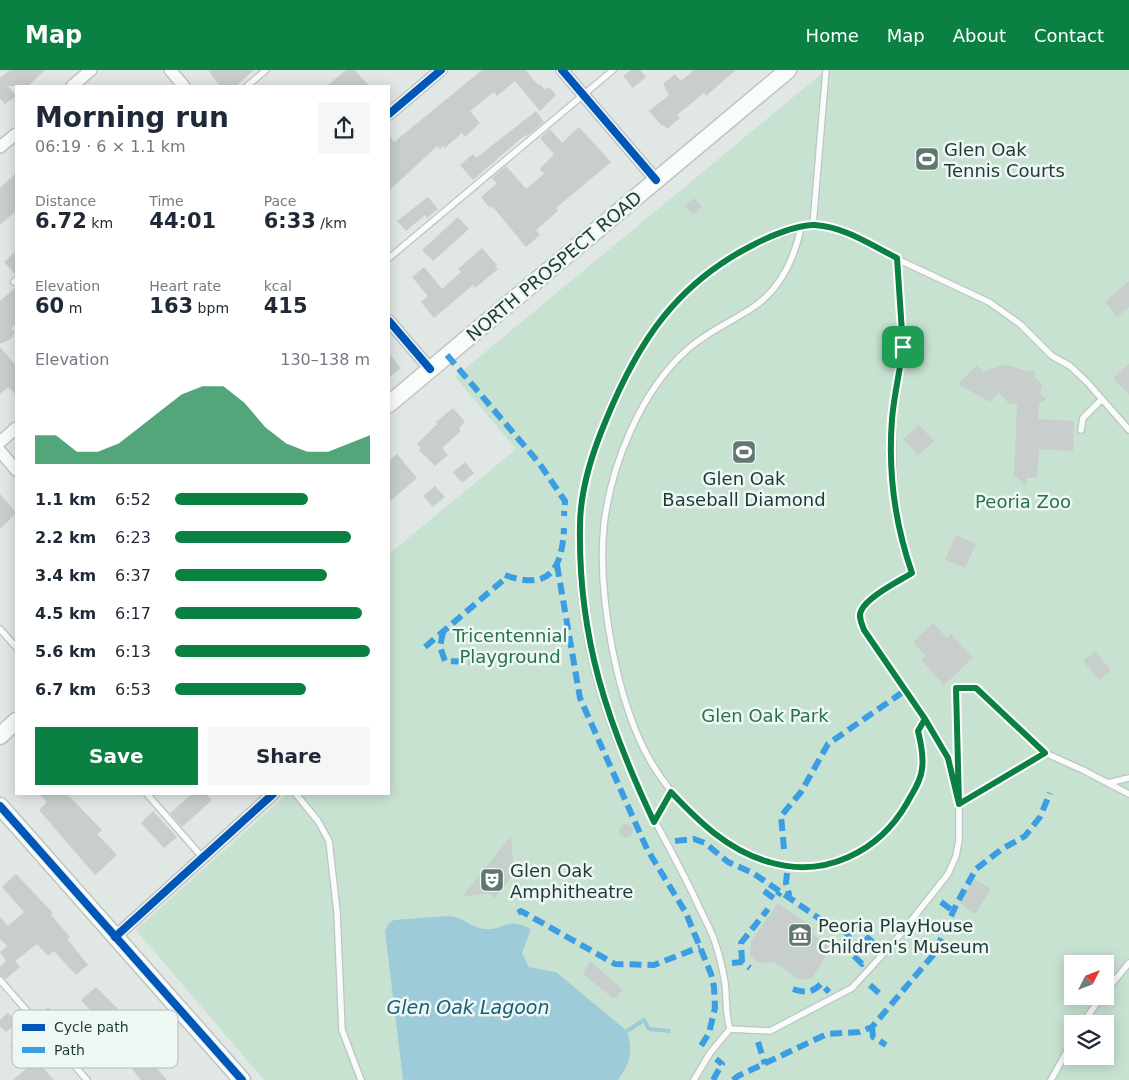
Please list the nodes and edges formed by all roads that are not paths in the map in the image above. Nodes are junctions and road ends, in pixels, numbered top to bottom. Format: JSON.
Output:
{"nodes":[{"id":1,"x":91,"y":70,"type":"edge"},
{"id":2,"x":170,"y":70,"type":"edge"},
{"id":3,"x":266,"y":70,"type":"edge"},
{"id":4,"x":442,"y":70,"type":"edge"},
{"id":5,"x":562,"y":70,"type":"edge"},
{"id":6,"x":613,"y":70,"type":"edge"},
{"id":7,"x":788,"y":70,"type":"edge"},
{"id":8,"x":826,"y":70,"type":"edge"},
{"id":9,"x":73,"y":85,"type":"edge"},
{"id":10,"x":183,"y":85,"type":"edge"},
{"id":11,"x":248,"y":85,"type":"edge"},
{"id":12,"x":583,"y":95,"type":"junction"},
{"id":13,"x":390,"y":113,"type":"edge"},
{"id":14,"x":15,"y":135,"type":"edge"},
{"id":15,"x":0,"y":148,"type":"edge"},
{"id":16,"x":656,"y":180,"type":"junction"},
{"id":17,"x":813,"y":225,"type":"junction"},
{"id":18,"x":801,"y":228,"type":"junction"},
{"id":19,"x":390,"y":257,"type":"edge"},
{"id":20,"x":897,"y":258,"type":"junction"},
{"id":21,"x":390,"y":322,"type":"edge"},
{"id":22,"x":430,"y":369,"type":"junction"},
{"id":23,"x":1102,"y":399,"type":"junction"},
{"id":24,"x":390,"y":403,"type":"edge"},
{"id":25,"x":15,"y":429,"type":"edge"},
{"id":26,"x":1081,"y":430,"type":"dead end"},
{"id":27,"x":1129,"y":430,"type":"edge"},
{"id":28,"x":0,"y":442,"type":"edge"},
{"id":29,"x":0,"y":451,"type":"edge"},
{"id":30,"x":15,"y":469,"type":"edge"},
{"id":31,"x":0,"y":629,"type":"edge"},
{"id":32,"x":15,"y":646,"type":"edge"},
{"id":33,"x":925,"y":719,"type":"junction"},
{"id":34,"x":15,"y":722,"type":"edge"},
{"id":35,"x":0,"y":736,"type":"edge"},
{"id":36,"x":1045,"y":753,"type":"junction"},
{"id":37,"x":1129,"y":778,"type":"edge"},
{"id":38,"x":1108,"y":783,"type":"junction"},
{"id":39,"x":671,"y":792,"type":"junction"},
{"id":40,"x":1129,"y":794,"type":"edge"},
{"id":41,"x":147,"y":795,"type":"edge"},
{"id":42,"x":272,"y":795,"type":"edge"},
{"id":43,"x":297,"y":795,"type":"edge"},
{"id":44,"x":959,"y":804,"type":"junction"},
{"id":45,"x":0,"y":806,"type":"edge"},
{"id":46,"x":654,"y":822,"type":"junction"},
{"id":47,"x":203,"y":858,"type":"junction"},
{"id":48,"x":115,"y":937,"type":"junction"},
{"id":49,"x":1129,"y":963,"type":"edge"},
{"id":50,"x":0,"y":980,"type":"edge"},
{"id":51,"x":1114,"y":981,"type":"edge"},
{"id":52,"x":26,"y":1010,"type":"edge"},
{"id":53,"x":730,"y":1030,"type":"junction"},
{"id":54,"x":1064,"y":1056,"type":"edge"},
{"id":55,"x":77,"y":1068,"type":"edge"},
{"id":56,"x":87,"y":1080,"type":"edge"},
{"id":57,"x":242,"y":1080,"type":"edge"},
{"id":58,"x":361,"y":1080,"type":"edge"},
{"id":59,"x":694,"y":1080,"type":"edge"},
{"id":60,"x":1051,"y":1080,"type":"edge"}],
"edges":[{"from":1,"to":9,"type":"street"},
{"from":2,"to":10,"type":"street"},
{"from":3,"to":11,"type":"lane"},
{"from":4,"to":13,"type":"street"},
{"from":5,"to":12,"type":"street"},
{"from":6,"to":12,"type":"lane"},
{"from":7,"to":16,"type":"main road","name":"NORTH PROSPECT ROAD"},
{"from":8,"to":17,"type":"lane"},
{"from":12,"to":16,"type":"street"},
{"from":12,"to":19,"type":"lane"},
{"from":14,"to":15,"type":"street"},
{"from":16,"to":22,"type":"main road","name":"NORTH PROSPECT ROAD"},
{"from":17,"to":18,"type":"lane"},
{"from":17,"to":20,"type":"lane"},
{"from":18,"to":39,"type":"lane"},
{"from":18,"to":46,"type":"lane"},
{"from":20,"to":23,"type":"lane"},
{"from":20,"to":33,"type":"lane"},
{"from":21,"to":22,"type":"street"},
{"from":22,"to":24,"type":"main road","name":"NORTH PROSPECT ROAD"},
{"from":23,"to":26,"type":"lane"},
{"from":23,"to":27,"type":"lane"},
{"from":25,"to":28,"type":"street"},
{"from":29,"to":30,"type":"street"},
{"from":31,"to":32,"type":"lane"},
{"from":33,"to":39,"type":"lane"},
{"from":33,"to":44,"type":"lane"},
{"from":34,"to":35,"type":"main road"},
{"from":36,"to":38,"type":"lane"},
{"from":36,"to":44,"type":"lane"},
{"from":36,"to":44,"type":"lane"},
{"from":37,"to":38,"type":"lane"},
{"from":38,"to":40,"type":"lane"},
{"from":39,"to":46,"type":"lane"},
{"from":41,"to":47,"type":"lane"},
{"from":42,"to":47,"type":"street"},
{"from":43,"to":58,"type":"lane"},
{"from":44,"to":53,"type":"lane"},
{"from":45,"to":48,"type":"main road"},
{"from":46,"to":53,"type":"lane"},
{"from":47,"to":48,"type":"street"},
{"from":48,"to":57,"type":"main road"},
{"from":49,"to":51,"type":"lane"},
{"from":50,"to":52,"type":"lane"},
{"from":53,"to":59,"type":"lane"},
{"from":54,"to":60,"type":"lane"},
{"from":55,"to":56,"type":"lane"}]}
